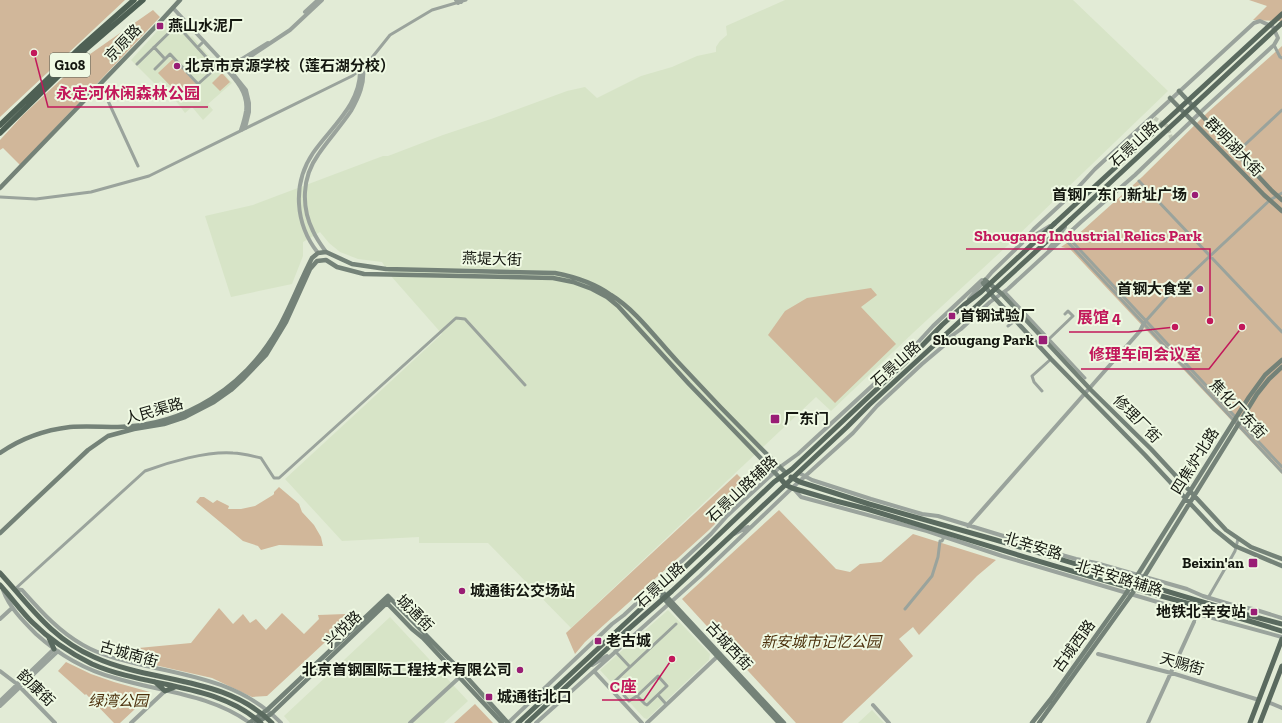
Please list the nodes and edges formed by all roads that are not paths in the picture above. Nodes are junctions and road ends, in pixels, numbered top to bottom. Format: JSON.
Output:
{"nodes":[{"id":1,"x":134,"y":0,"type":"edge"},
{"id":2,"x":143,"y":0,"type":"edge"},
{"id":3,"x":180,"y":0,"type":"edge"},
{"id":4,"x":318,"y":0,"type":"edge"},
{"id":5,"x":322,"y":0,"type":"edge"},
{"id":6,"x":466,"y":0,"type":"edge"},
{"id":7,"x":458,"y":1,"type":"edge"},
{"id":8,"x":173,"y":9,"type":"junction"},
{"id":9,"x":1282,"y":14,"type":"edge"},
{"id":10,"x":1282,"y":23,"type":"edge"},
{"id":11,"x":202,"y":43,"type":"junction"},
{"id":12,"x":1274,"y":45,"type":"junction"},
{"id":13,"x":154,"y":47,"type":"junction"},
{"id":14,"x":198,"y":47,"type":"junction"},
{"id":15,"x":1282,"y":58,"type":"edge"},
{"id":16,"x":166,"y":59,"type":"junction"},
{"id":17,"x":137,"y":64,"type":"dead end"},
{"id":18,"x":361,"y":68,"type":"junction"},
{"id":19,"x":155,"y":69,"type":"dead end"},
{"id":20,"x":228,"y":69,"type":"junction"},
{"id":21,"x":98,"y":86,"type":"junction"},
{"id":22,"x":1179,"y":92,"type":"junction"},
{"id":23,"x":1170,"y":98,"type":"junction"},
{"id":24,"x":1282,"y":110,"type":"edge"},
{"id":25,"x":1200,"y":113,"type":"junction"},
{"id":26,"x":1192,"y":121,"type":"junction"},
{"id":27,"x":1210,"y":124,"type":"junction"},
{"id":28,"x":0,"y":125,"type":"edge"},
{"id":29,"x":243,"y":129,"type":"junction"},
{"id":30,"x":1203,"y":132,"type":"junction"},
{"id":31,"x":0,"y":133,"type":"edge"},
{"id":32,"x":1236,"y":153,"type":"junction"},
{"id":33,"x":138,"y":166,"type":"dead end"},
{"id":34,"x":1139,"y":181,"type":"dead end"},
{"id":35,"x":0,"y":188,"type":"edge"},
{"id":36,"x":1282,"y":193,"type":"edge"},
{"id":37,"x":1277,"y":196,"type":"junction"},
{"id":38,"x":0,"y":197,"type":"edge"},
{"id":39,"x":1270,"y":200,"type":"junction"},
{"id":40,"x":1282,"y":200,"type":"edge"},
{"id":41,"x":1282,"y":211,"type":"edge"},
{"id":42,"x":1070,"y":220,"type":"junction"},
{"id":43,"x":1054,"y":224,"type":"junction"},
{"id":44,"x":1065,"y":236,"type":"junction"},
{"id":45,"x":1022,"y":243,"type":"junction"},
{"id":46,"x":326,"y":252,"type":"junction"},
{"id":47,"x":318,"y":253,"type":"junction"},
{"id":48,"x":1210,"y":256,"type":"junction"},
{"id":49,"x":322,"y":260,"type":"joint"},
{"id":50,"x":1034,"y":266,"type":"junction"},
{"id":51,"x":992,"y":272,"type":"junction"},
{"id":52,"x":986,"y":283,"type":"junction"},
{"id":53,"x":995,"y":288,"type":"junction"},
{"id":54,"x":990,"y":293,"type":"junction"},
{"id":55,"x":1003,"y":293,"type":"junction"},
{"id":56,"x":995,"y":299,"type":"junction"},
{"id":57,"x":1007,"y":309,"type":"junction"},
{"id":58,"x":1065,"y":314,"type":"dead end"},
{"id":59,"x":1145,"y":322,"type":"junction"},
{"id":60,"x":1008,"y":326,"type":"dead end"},
{"id":61,"x":961,"y":329,"type":"junction"},
{"id":62,"x":1282,"y":332,"type":"edge"},
{"id":63,"x":1049,"y":339,"type":"junction"},
{"id":64,"x":935,"y":344,"type":"junction"},
{"id":65,"x":1051,"y":359,"type":"junction"},
{"id":66,"x":1282,"y":360,"type":"edge"},
{"id":67,"x":1282,"y":367,"type":"edge"},
{"id":68,"x":1085,"y":378,"type":"dead end"},
{"id":69,"x":525,"y":385,"type":"dead end"},
{"id":70,"x":1090,"y":388,"type":"junction"},
{"id":71,"x":1042,"y":391,"type":"dead end"},
{"id":72,"x":1085,"y":394,"type":"junction"},
{"id":73,"x":889,"y":395,"type":"junction"},
{"id":74,"x":869,"y":405,"type":"junction"},
{"id":75,"x":1237,"y":422,"type":"junction"},
{"id":76,"x":0,"y":453,"type":"edge"},
{"id":77,"x":780,"y":467,"type":"junction"},
{"id":78,"x":1282,"y":467,"type":"edge"},
{"id":79,"x":1282,"y":472,"type":"edge"},
{"id":80,"x":775,"y":473,"type":"junction"},
{"id":81,"x":786,"y":473,"type":"junction"},
{"id":82,"x":799,"y":473,"type":"junction"},
{"id":83,"x":806,"y":477,"type":"junction"},
{"id":84,"x":780,"y":478,"type":"junction"},
{"id":85,"x":793,"y":479,"type":"junction"},
{"id":86,"x":800,"y":482,"type":"junction"},
{"id":87,"x":786,"y":485,"type":"junction"},
{"id":88,"x":792,"y":488,"type":"junction"},
{"id":89,"x":1190,"y":492,"type":"junction"},
{"id":90,"x":1194,"y":496,"type":"junction"},
{"id":91,"x":1186,"y":499,"type":"junction"},
{"id":92,"x":882,"y":502,"type":"junction"},
{"id":93,"x":1190,"y":503,"type":"junction"},
{"id":94,"x":897,"y":512,"type":"junction"},
{"id":95,"x":919,"y":524,"type":"junction"},
{"id":96,"x":752,"y":525,"type":"junction"},
{"id":97,"x":968,"y":526,"type":"junction"},
{"id":98,"x":927,"y":531,"type":"junction"},
{"id":99,"x":0,"y":533,"type":"edge"},
{"id":100,"x":730,"y":536,"type":"junction"},
{"id":101,"x":944,"y":537,"type":"junction"},
{"id":102,"x":1238,"y":539,"type":"junction"},
{"id":103,"x":1030,"y":546,"type":"junction"},
{"id":104,"x":1235,"y":546,"type":"junction"},
{"id":105,"x":1051,"y":557,"type":"junction"},
{"id":106,"x":1282,"y":559,"type":"edge"},
{"id":107,"x":1045,"y":565,"type":"junction"},
{"id":108,"x":1282,"y":566,"type":"edge"},
{"id":109,"x":1062,"y":567,"type":"junction"},
{"id":110,"x":0,"y":573,"type":"edge"},
{"id":111,"x":1137,"y":575,"type":"junction"},
{"id":112,"x":1144,"y":577,"type":"junction"},
{"id":113,"x":1077,"y":578,"type":"junction"},
{"id":114,"x":1134,"y":580,"type":"junction"},
{"id":115,"x":1140,"y":583,"type":"junction"},
{"id":116,"x":655,"y":586,"type":"junction"},
{"id":117,"x":1,"y":587,"type":"edge"},
{"id":118,"x":15,"y":589,"type":"junction"},
{"id":119,"x":1131,"y":590,"type":"junction"},
{"id":120,"x":660,"y":592,"type":"junction"},
{"id":121,"x":665,"y":597,"type":"junction"},
{"id":122,"x":1208,"y":598,"type":"junction"},
{"id":123,"x":386,"y":602,"type":"junction"},
{"id":124,"x":670,"y":602,"type":"junction"},
{"id":125,"x":1201,"y":606,"type":"junction"},
{"id":126,"x":12,"y":608,"type":"junction"},
{"id":127,"x":1224,"y":608,"type":"junction"},
{"id":128,"x":905,"y":609,"type":"dead end"},
{"id":129,"x":1198,"y":614,"type":"junction"},
{"id":130,"x":1282,"y":618,"type":"edge"},
{"id":131,"x":0,"y":619,"type":"edge"},
{"id":132,"x":1194,"y":622,"type":"joint"},
{"id":133,"x":676,"y":624,"type":"dead end"},
{"id":134,"x":1282,"y":624,"type":"edge"},
{"id":135,"x":1282,"y":631,"type":"edge"},
{"id":136,"x":49,"y":637,"type":"junction"},
{"id":137,"x":1282,"y":638,"type":"edge"},
{"id":138,"x":56,"y":650,"type":"junction"},
{"id":139,"x":66,"y":650,"type":"junction"},
{"id":140,"x":615,"y":651,"type":"junction"},
{"id":141,"x":1098,"y":654,"type":"dead end"},
{"id":142,"x":719,"y":655,"type":"junction"},
{"id":143,"x":1282,"y":666,"type":"edge"},
{"id":144,"x":630,"y":667,"type":"junction"},
{"id":145,"x":585,"y":669,"type":"junction"},
{"id":146,"x":594,"y":670,"type":"junction"},
{"id":147,"x":0,"y":671,"type":"edge"},
{"id":148,"x":464,"y":673,"type":"junction"},
{"id":149,"x":1172,"y":673,"type":"junction"},
{"id":150,"x":459,"y":677,"type":"junction"},
{"id":151,"x":154,"y":682,"type":"junction"},
{"id":152,"x":19,"y":686,"type":"junction"},
{"id":153,"x":176,"y":686,"type":"junction"},
{"id":154,"x":554,"y":690,"type":"junction"},
{"id":155,"x":165,"y":691,"type":"junction"},
{"id":156,"x":542,"y":691,"type":"junction"},
{"id":157,"x":658,"y":695,"type":"junction"},
{"id":158,"x":637,"y":696,"type":"junction"},
{"id":159,"x":0,"y":700,"type":"edge"},
{"id":160,"x":1259,"y":700,"type":"junction"},
{"id":161,"x":1268,"y":702,"type":"junction"},
{"id":162,"x":666,"y":704,"type":"junction"},
{"id":163,"x":0,"y":706,"type":"edge"},
{"id":164,"x":873,"y":706,"type":"dead end"},
{"id":165,"x":1282,"y":708,"type":"edge"},
{"id":166,"x":267,"y":710,"type":"junction"},
{"id":167,"x":267,"y":715,"type":"junction"},
{"id":168,"x":778,"y":721,"type":"edge"},
{"id":169,"x":258,"y":722,"type":"edge"},
{"id":170,"x":55,"y":723,"type":"edge"},
{"id":171,"x":130,"y":723,"type":"edge"},
{"id":172,"x":249,"y":723,"type":"edge"},
{"id":173,"x":272,"y":723,"type":"edge"},
{"id":174,"x":281,"y":723,"type":"edge"},
{"id":175,"x":410,"y":723,"type":"edge"},
{"id":176,"x":502,"y":723,"type":"edge"},
{"id":177,"x":508,"y":723,"type":"edge"},
{"id":178,"x":518,"y":723,"type":"edge"},
{"id":179,"x":527,"y":723,"type":"edge"},
{"id":180,"x":536,"y":723,"type":"edge"},
{"id":181,"x":642,"y":723,"type":"edge"},
{"id":182,"x":647,"y":723,"type":"edge"},
{"id":183,"x":784,"y":723,"type":"edge"},
{"id":184,"x":890,"y":723,"type":"edge"},
{"id":185,"x":1032,"y":723,"type":"edge"},
{"id":186,"x":1038,"y":723,"type":"edge"},
{"id":187,"x":1148,"y":723,"type":"edge"},
{"id":188,"x":1250,"y":723,"type":"edge"},
{"id":189,"x":1260,"y":723,"type":"edge"}],
"edges":[{"from":1,"to":28,"type":"highway","number":"G108"},
{"from":2,"to":31,"type":"highway","number":"G108"},
{"from":3,"to":8,"type":"main road","name":"京原路"},
{"from":4,"to":20,"type":"street"},
{"from":5,"to":20,"type":"street"},
{"from":6,"to":7,"type":"street"},
{"from":7,"to":18,"type":"street"},
{"from":8,"to":11,"type":"street"},
{"from":8,"to":20,"type":"street"},
{"from":8,"to":21,"type":"main road","name":"京原路"},
{"from":9,"to":43,"type":"main road","name":"石景山路","bridge":true},
{"from":10,"to":42,"type":"main road","name":"石景山路","bridge":true},
{"from":11,"to":14,"type":"street"},
{"from":11,"to":20,"type":"street"},
{"from":12,"to":15,"type":"street"},
{"from":12,"to":22,"type":"street","name":"石景山路"},
{"from":12,"to":25,"type":"street"},
{"from":13,"to":14,"type":"street"},
{"from":13,"to":16,"type":"street"},
{"from":13,"to":17,"type":"street"},
{"from":14,"to":16,"type":"street"},
{"from":16,"to":19,"type":"street"},
{"from":18,"to":29,"type":"street"},
{"from":18,"to":46,"type":"street"},
{"from":18,"to":47,"type":"street"},
{"from":20,"to":29,"type":"street"},
{"from":21,"to":33,"type":"street"},
{"from":21,"to":35,"type":"main road","name":"京原路"},
{"from":22,"to":23,"type":"street","name":"石景山路"},
{"from":22,"to":25,"type":"main road","name":"群明湖大街"},
{"from":23,"to":26,"type":"main road","name":"群明湖大街"},
{"from":23,"to":45,"type":"street","name":"石景山路"},
{"from":24,"to":32,"type":"street"},
{"from":25,"to":26,"type":"street"},
{"from":25,"to":27,"type":"main road","name":"群明湖大街"},
{"from":26,"to":30,"type":"main road","name":"群明湖大街"},
{"from":26,"to":44,"type":"street"},
{"from":27,"to":30,"type":"main road"},
{"from":27,"to":32,"type":"main road","name":"群明湖大街"},
{"from":29,"to":38,"type":"street"},
{"from":30,"to":39,"type":"main road","name":"群明湖大街"},
{"from":32,"to":37,"type":"main road","name":"群明湖大街"},
{"from":34,"to":48,"type":"street"},
{"from":36,"to":37,"type":"street"},
{"from":37,"to":39,"type":"street"},
{"from":37,"to":40,"type":"main road","name":"群明湖大街"},
{"from":39,"to":41,"type":"main road","name":"群明湖大街"},
{"from":39,"to":48,"type":"street"},
{"from":42,"to":50,"type":"street"},
{"from":42,"to":53,"type":"main road","name":"石景山路"},
{"from":43,"to":45,"type":"street"},
{"from":43,"to":52,"type":"main road","name":"石景山路"},
{"from":44,"to":50,"type":"street"},
{"from":44,"to":59,"type":"street","name":"焦化厂东街"},
{"from":45,"to":51,"type":"street","name":"石景山路"},
{"from":46,"to":47,"type":"main road"},
{"from":46,"to":77,"type":"main road","name":"燕堤大街"},
{"from":47,"to":76,"type":"main road","name":"人民渠路"},
{"from":48,"to":59,"type":"street"},
{"from":48,"to":62,"type":"street"},
{"from":49,"to":80,"type":"main road","name":"燕堤大街"},
{"from":49,"to":99,"type":"main road","name":"人民渠路"},
{"from":50,"to":55,"type":"street"},
{"from":51,"to":52,"type":"street","name":"石景山路"},
{"from":51,"to":77,"type":"street","name":"石景山路辅路"},
{"from":52,"to":53,"type":"main road","name":"修理厂街"},
{"from":52,"to":54,"type":"main road"},
{"from":52,"to":81,"type":"main road","name":"石景山路"},
{"from":53,"to":54,"type":"main road","name":"石景山路"},
{"from":53,"to":55,"type":"main road","name":"修理厂街"},
{"from":54,"to":56,"type":"main road"},
{"from":54,"to":64,"type":"main road","name":"石景山路"},
{"from":55,"to":56,"type":"street"},
{"from":55,"to":63,"type":"street"},
{"from":55,"to":70,"type":"main road","name":"修理厂街"},
{"from":56,"to":57,"type":"main road"},
{"from":56,"to":61,"type":"street"},
{"from":57,"to":60,"type":"street"},
{"from":57,"to":65,"type":"main road","name":"修理厂街"},
{"from":58,"to":63,"type":"street"},
{"from":59,"to":70,"type":"street"},
{"from":59,"to":75,"type":"street","name":"焦化厂东街"},
{"from":61,"to":64,"type":"street"},
{"from":61,"to":73,"type":"street"},
{"from":63,"to":68,"type":"street"},
{"from":64,"to":74,"type":"main road","name":"石景山路"},
{"from":65,"to":71,"type":"street"},
{"from":65,"to":72,"type":"main road","name":"修理厂街"},
{"from":66,"to":75,"type":"main road","name":"四焦炉北路"},
{"from":67,"to":75,"type":"main road","name":"四焦炉北路"},
{"from":69,"to":118,"type":"street"},
{"from":70,"to":72,"type":"street"},
{"from":70,"to":89,"type":"main road","name":"修理厂街"},
{"from":72,"to":91,"type":"main road","name":"修理厂街"},
{"from":72,"to":97,"type":"street"},
{"from":73,"to":74,"type":"street"},
{"from":73,"to":83,"type":"street"},
{"from":74,"to":82,"type":"main road","name":"石景山路"},
{"from":75,"to":78,"type":"street","name":"焦化厂东街"},
{"from":75,"to":79,"type":"street","name":"焦化厂东街"},
{"from":75,"to":89,"type":"main road","name":"四焦炉北路"},
{"from":75,"to":90,"type":"main road","name":"四焦炉北路"},
{"from":77,"to":80,"type":"street","name":"石景山路辅路"},
{"from":77,"to":81,"type":"main road","name":"燕堤大街"},
{"from":80,"to":84,"type":"main road","name":"燕堤大街"},
{"from":80,"to":116,"type":"street","name":"石景山路辅路"},
{"from":81,"to":84,"type":"main road","name":"石景山路"},
{"from":81,"to":85,"type":"main road","name":"北辛安路"},
{"from":82,"to":83,"type":"street","name":"北辛安路辅路"},
{"from":82,"to":85,"type":"main road","name":"石景山路"},
{"from":83,"to":86,"type":"street"},
{"from":83,"to":92,"type":"street","name":"北辛安路辅路"},
{"from":84,"to":87,"type":"main road","name":"北辛安路"},
{"from":84,"to":120,"type":"main road","name":"石景山路"},
{"from":85,"to":86,"type":"main road","name":"北辛安路"},
{"from":85,"to":87,"type":"main road","name":"石景山路"},
{"from":86,"to":88,"type":"street"},
{"from":86,"to":94,"type":"main road","name":"北辛安路"},
{"from":87,"to":88,"type":"main road","name":"北辛安路"},
{"from":87,"to":100,"type":"main road","name":"石景山路"},
{"from":88,"to":95,"type":"main road","name":"北辛安路"},
{"from":88,"to":96,"type":"street"},
{"from":88,"to":98,"type":"street","name":"北辛安路辅路"},
{"from":89,"to":90,"type":"main road","name":"修理厂街"},
{"from":89,"to":91,"type":"main road","name":"四焦炉北路"},
{"from":90,"to":93,"type":"main road","name":"四焦炉北路"},
{"from":90,"to":102,"type":"main road","name":"修理厂街"},
{"from":91,"to":93,"type":"main road","name":"修理厂街"},
{"from":91,"to":111,"type":"main road","name":"四焦炉北路"},
{"from":92,"to":94,"type":"street"},
{"from":92,"to":97,"type":"street","name":"北辛安路辅路"},
{"from":93,"to":104,"type":"main road","name":"修理厂街"},
{"from":93,"to":112,"type":"main road","name":"四焦炉北路"},
{"from":94,"to":105,"type":"main road","name":"北辛安路"},
{"from":95,"to":98,"type":"street"},
{"from":95,"to":107,"type":"main road","name":"北辛安路"},
{"from":96,"to":100,"type":"street"},
{"from":96,"to":124,"type":"street"},
{"from":97,"to":103,"type":"street","name":"北辛安路辅路"},
{"from":98,"to":101,"type":"street","name":"北辛安路辅路"},
{"from":100,"to":121,"type":"main road","name":"石景山路"},
{"from":101,"to":107,"type":"street","name":"北辛安路辅路"},
{"from":101,"to":128,"type":"street"},
{"from":102,"to":104,"type":"street"},
{"from":102,"to":106,"type":"main road","name":"修理厂街"},
{"from":103,"to":105,"type":"street"},
{"from":103,"to":111,"type":"street","name":"北辛安路辅路"},
{"from":104,"to":108,"type":"main road","name":"修理厂街"},
{"from":104,"to":122,"type":"street"},
{"from":105,"to":114,"type":"main road","name":"北辛安路"},
{"from":107,"to":109,"type":"main road","name":"北辛安路"},
{"from":107,"to":113,"type":"street","name":"北辛安路辅路"},
{"from":109,"to":113,"type":"street"},
{"from":109,"to":119,"type":"main road","name":"北辛安路"},
{"from":110,"to":118,"type":"main road","name":"古城南街"},
{"from":111,"to":112,"type":"street","name":"北辛安路辅路"},
{"from":111,"to":114,"type":"main road","name":"四焦炉北路"},
{"from":112,"to":115,"type":"main road","name":"四焦炉北路"},
{"from":112,"to":122,"type":"street","name":"北辛安路辅路"},
{"from":113,"to":119,"type":"street","name":"北辛安路辅路"},
{"from":114,"to":115,"type":"main road","name":"北辛安路"},
{"from":114,"to":119,"type":"main road","name":"古城西路"},
{"from":115,"to":119,"type":"main road","name":"古城西路"},
{"from":115,"to":127,"type":"main road","name":"北辛安路"},
{"from":116,"to":120,"type":"main road","name":"古城西街"},
{"from":116,"to":156,"type":"street","name":"石景山路辅路"},
{"from":117,"to":126,"type":"street"},
{"from":117,"to":136,"type":"main road","name":"古城南街"},
{"from":118,"to":166,"type":"street"},
{"from":118,"to":167,"type":"main road","name":"古城南街"},
{"from":119,"to":125,"type":"main road","name":"北辛安路"},
{"from":119,"to":129,"type":"street","name":"北辛安路辅路"},
{"from":119,"to":185,"type":"main road","name":"古城西路"},
{"from":119,"to":186,"type":"main road","name":"古城西路"},
{"from":120,"to":121,"type":"main road","name":"古城西街"},
{"from":120,"to":154,"type":"main road","name":"石景山路"},
{"from":121,"to":124,"type":"main road","name":"古城西街"},
{"from":121,"to":145,"type":"main road","name":"石景山路"},
{"from":122,"to":127,"type":"street"},
{"from":122,"to":130,"type":"street","name":"北辛安路辅路"},
{"from":123,"to":148,"type":"main road","name":"城通街"},
{"from":123,"to":150,"type":"main road","name":"城通街"},
{"from":123,"to":166,"type":"main road","name":"兴悦路"},
{"from":123,"to":167,"type":"main road","name":"兴悦路"},
{"from":124,"to":140,"type":"street"},
{"from":124,"to":142,"type":"main road","name":"古城西街"},
{"from":125,"to":129,"type":"street"},
{"from":125,"to":135,"type":"main road","name":"北辛安路"},
{"from":126,"to":131,"type":"street"},
{"from":126,"to":138,"type":"street"},
{"from":127,"to":134,"type":"main road","name":"北辛安路"},
{"from":129,"to":132,"type":"street"},
{"from":129,"to":137,"type":"street","name":"北辛安路辅路"},
{"from":132,"to":149,"type":"street"},
{"from":133,"to":144,"type":"street"},
{"from":136,"to":138,"type":"main road"},
{"from":136,"to":139,"type":"main road","name":"古城南街"},
{"from":137,"to":160,"type":"main road"},
{"from":138,"to":139,"type":"main road"},
{"from":138,"to":152,"type":"street"},
{"from":138,"to":155,"type":"street"},
{"from":139,"to":151,"type":"main road","name":"古城南街"},
{"from":140,"to":144,"type":"street"},
{"from":140,"to":145,"type":"street"},
{"from":140,"to":146,"type":"street"},
{"from":141,"to":149,"type":"street","name":"天赐街"},
{"from":142,"to":162,"type":"street"},
{"from":142,"to":168,"type":"main road","name":"古城西街"},
{"from":143,"to":161,"type":"main road"},
{"from":144,"to":158,"type":"street"},
{"from":145,"to":179,"type":"main road","name":"石景山路"},
{"from":146,"to":180,"type":"street"},
{"from":146,"to":181,"type":"street"},
{"from":147,"to":152,"type":"street","name":"韵康街"},
{"from":148,"to":150,"type":"street"},
{"from":148,"to":177,"type":"main road","name":"城通街"},
{"from":149,"to":160,"type":"street","name":"天赐街"},
{"from":149,"to":187,"type":"street"},
{"from":150,"to":175,"type":"street"},
{"from":150,"to":176,"type":"main road","name":"城通街"},
{"from":151,"to":153,"type":"main road","name":"古城南街"},
{"from":151,"to":155,"type":"main road"},
{"from":152,"to":159,"type":"street"},
{"from":152,"to":163,"type":"street"},
{"from":152,"to":170,"type":"street","name":"韵康街"},
{"from":153,"to":155,"type":"main road"},
{"from":153,"to":169,"type":"main road","name":"古城南街"},
{"from":154,"to":156,"type":"main road"},
{"from":154,"to":178,"type":"main road","name":"石景山路"},
{"from":155,"to":171,"type":"street"},
{"from":155,"to":172,"type":"street"},
{"from":156,"to":177,"type":"street","name":"石景山路辅路"},
{"from":157,"to":158,"type":"street"},
{"from":157,"to":158,"type":"street"},
{"from":157,"to":162,"type":"street"},
{"from":160,"to":188,"type":"main road"},
{"from":161,"to":165,"type":"street"},
{"from":161,"to":189,"type":"main road"},
{"from":162,"to":182,"type":"street"},
{"from":164,"to":184,"type":"street"},
{"from":166,"to":167,"type":"main road","name":"兴悦路"},
{"from":167,"to":169,"type":"main road","name":"兴悦路"},
{"from":167,"to":173,"type":"main road","name":"古城南街"},
{"from":167,"to":174,"type":"street"},
{"from":168,"to":183,"type":"main road","name":"古城西街"},
{"from":169,"to":172,"type":"main road","name":"兴悦路"}]}
